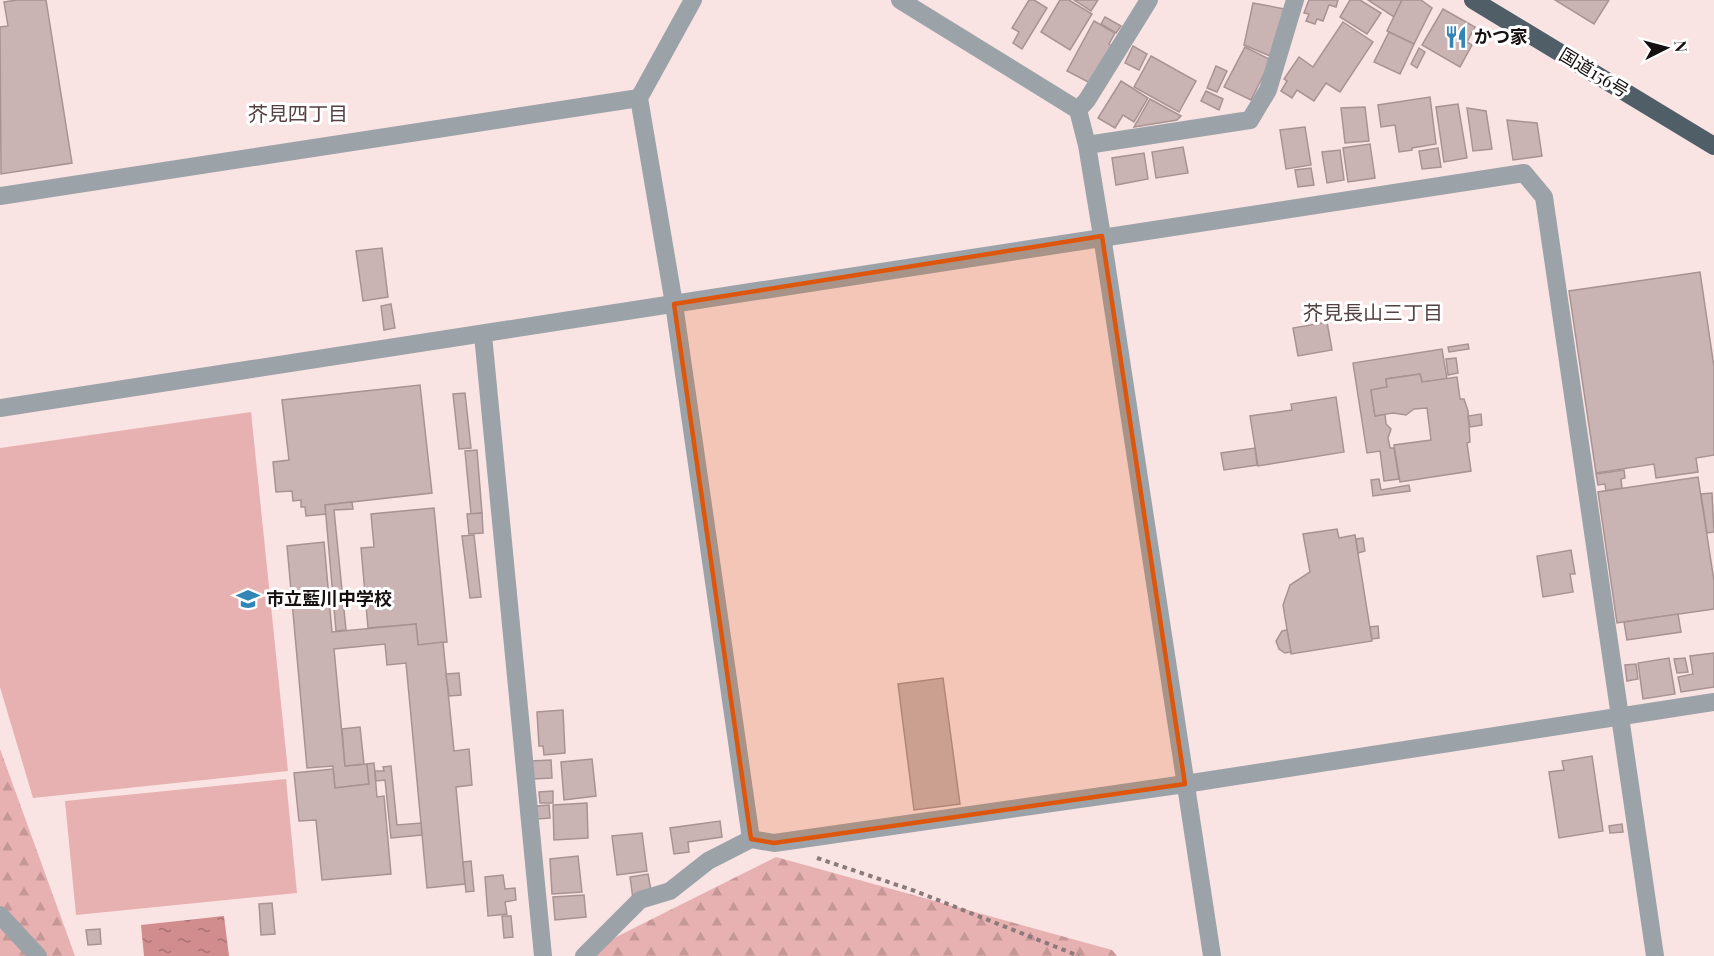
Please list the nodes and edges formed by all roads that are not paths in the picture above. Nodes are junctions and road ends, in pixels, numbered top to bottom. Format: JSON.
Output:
{"nodes":[{"id":1,"x":693,"y":0,"type":"edge"},
{"id":2,"x":900,"y":0,"type":"edge"},
{"id":3,"x":1149,"y":0,"type":"edge"},
{"id":4,"x":1295,"y":0,"type":"edge"},
{"id":5,"x":1473,"y":0,"type":"edge"},
{"id":6,"x":639,"y":99,"type":"junction"},
{"id":7,"x":1078,"y":110,"type":"junction"},
{"id":8,"x":1087,"y":145,"type":"junction"},
{"id":9,"x":1714,"y":146,"type":"edge"},
{"id":10,"x":0,"y":196,"type":"edge"},
{"id":11,"x":1102,"y":236,"type":"junction"},
{"id":12,"x":674,"y":304,"type":"junction"},
{"id":13,"x":483,"y":335,"type":"junction"},
{"id":14,"x":0,"y":408,"type":"edge"},
{"id":15,"x":1714,"y":702,"type":"edge"},
{"id":16,"x":1619,"y":717,"type":"junction"},
{"id":17,"x":1185,"y":784,"type":"junction"},
{"id":18,"x":752,"y":839,"type":"junction"},
{"id":19,"x":0,"y":915,"type":"edge"},
{"id":20,"x":38,"y":956,"type":"edge"},
{"id":21,"x":543,"y":956,"type":"edge"},
{"id":22,"x":584,"y":956,"type":"edge"},
{"id":23,"x":1212,"y":956,"type":"edge"},
{"id":24,"x":1655,"y":956,"type":"edge"}],
"edges":[{"from":1,"to":6,"type":"street"},
{"from":2,"to":7,"type":"street"},
{"from":3,"to":7,"type":"street"},
{"from":4,"to":8,"type":"street"},
{"from":5,"to":9,"type":"highway","name":"国道156号"},
{"from":6,"to":10,"type":"street"},
{"from":6,"to":12,"type":"street"},
{"from":7,"to":8,"type":"street"},
{"from":8,"to":11,"type":"street"},
{"from":11,"to":12,"type":"street"},
{"from":11,"to":16,"type":"street"},
{"from":11,"to":17,"type":"street"},
{"from":12,"to":13,"type":"street"},
{"from":12,"to":18,"type":"street"},
{"from":13,"to":14,"type":"street"},
{"from":13,"to":21,"type":"street"},
{"from":15,"to":16,"type":"street"},
{"from":16,"to":17,"type":"street"},
{"from":16,"to":24,"type":"street"},
{"from":17,"to":18,"type":"street"},
{"from":17,"to":23,"type":"street"},
{"from":18,"to":22,"type":"street"},
{"from":19,"to":20,"type":"street"}]}
